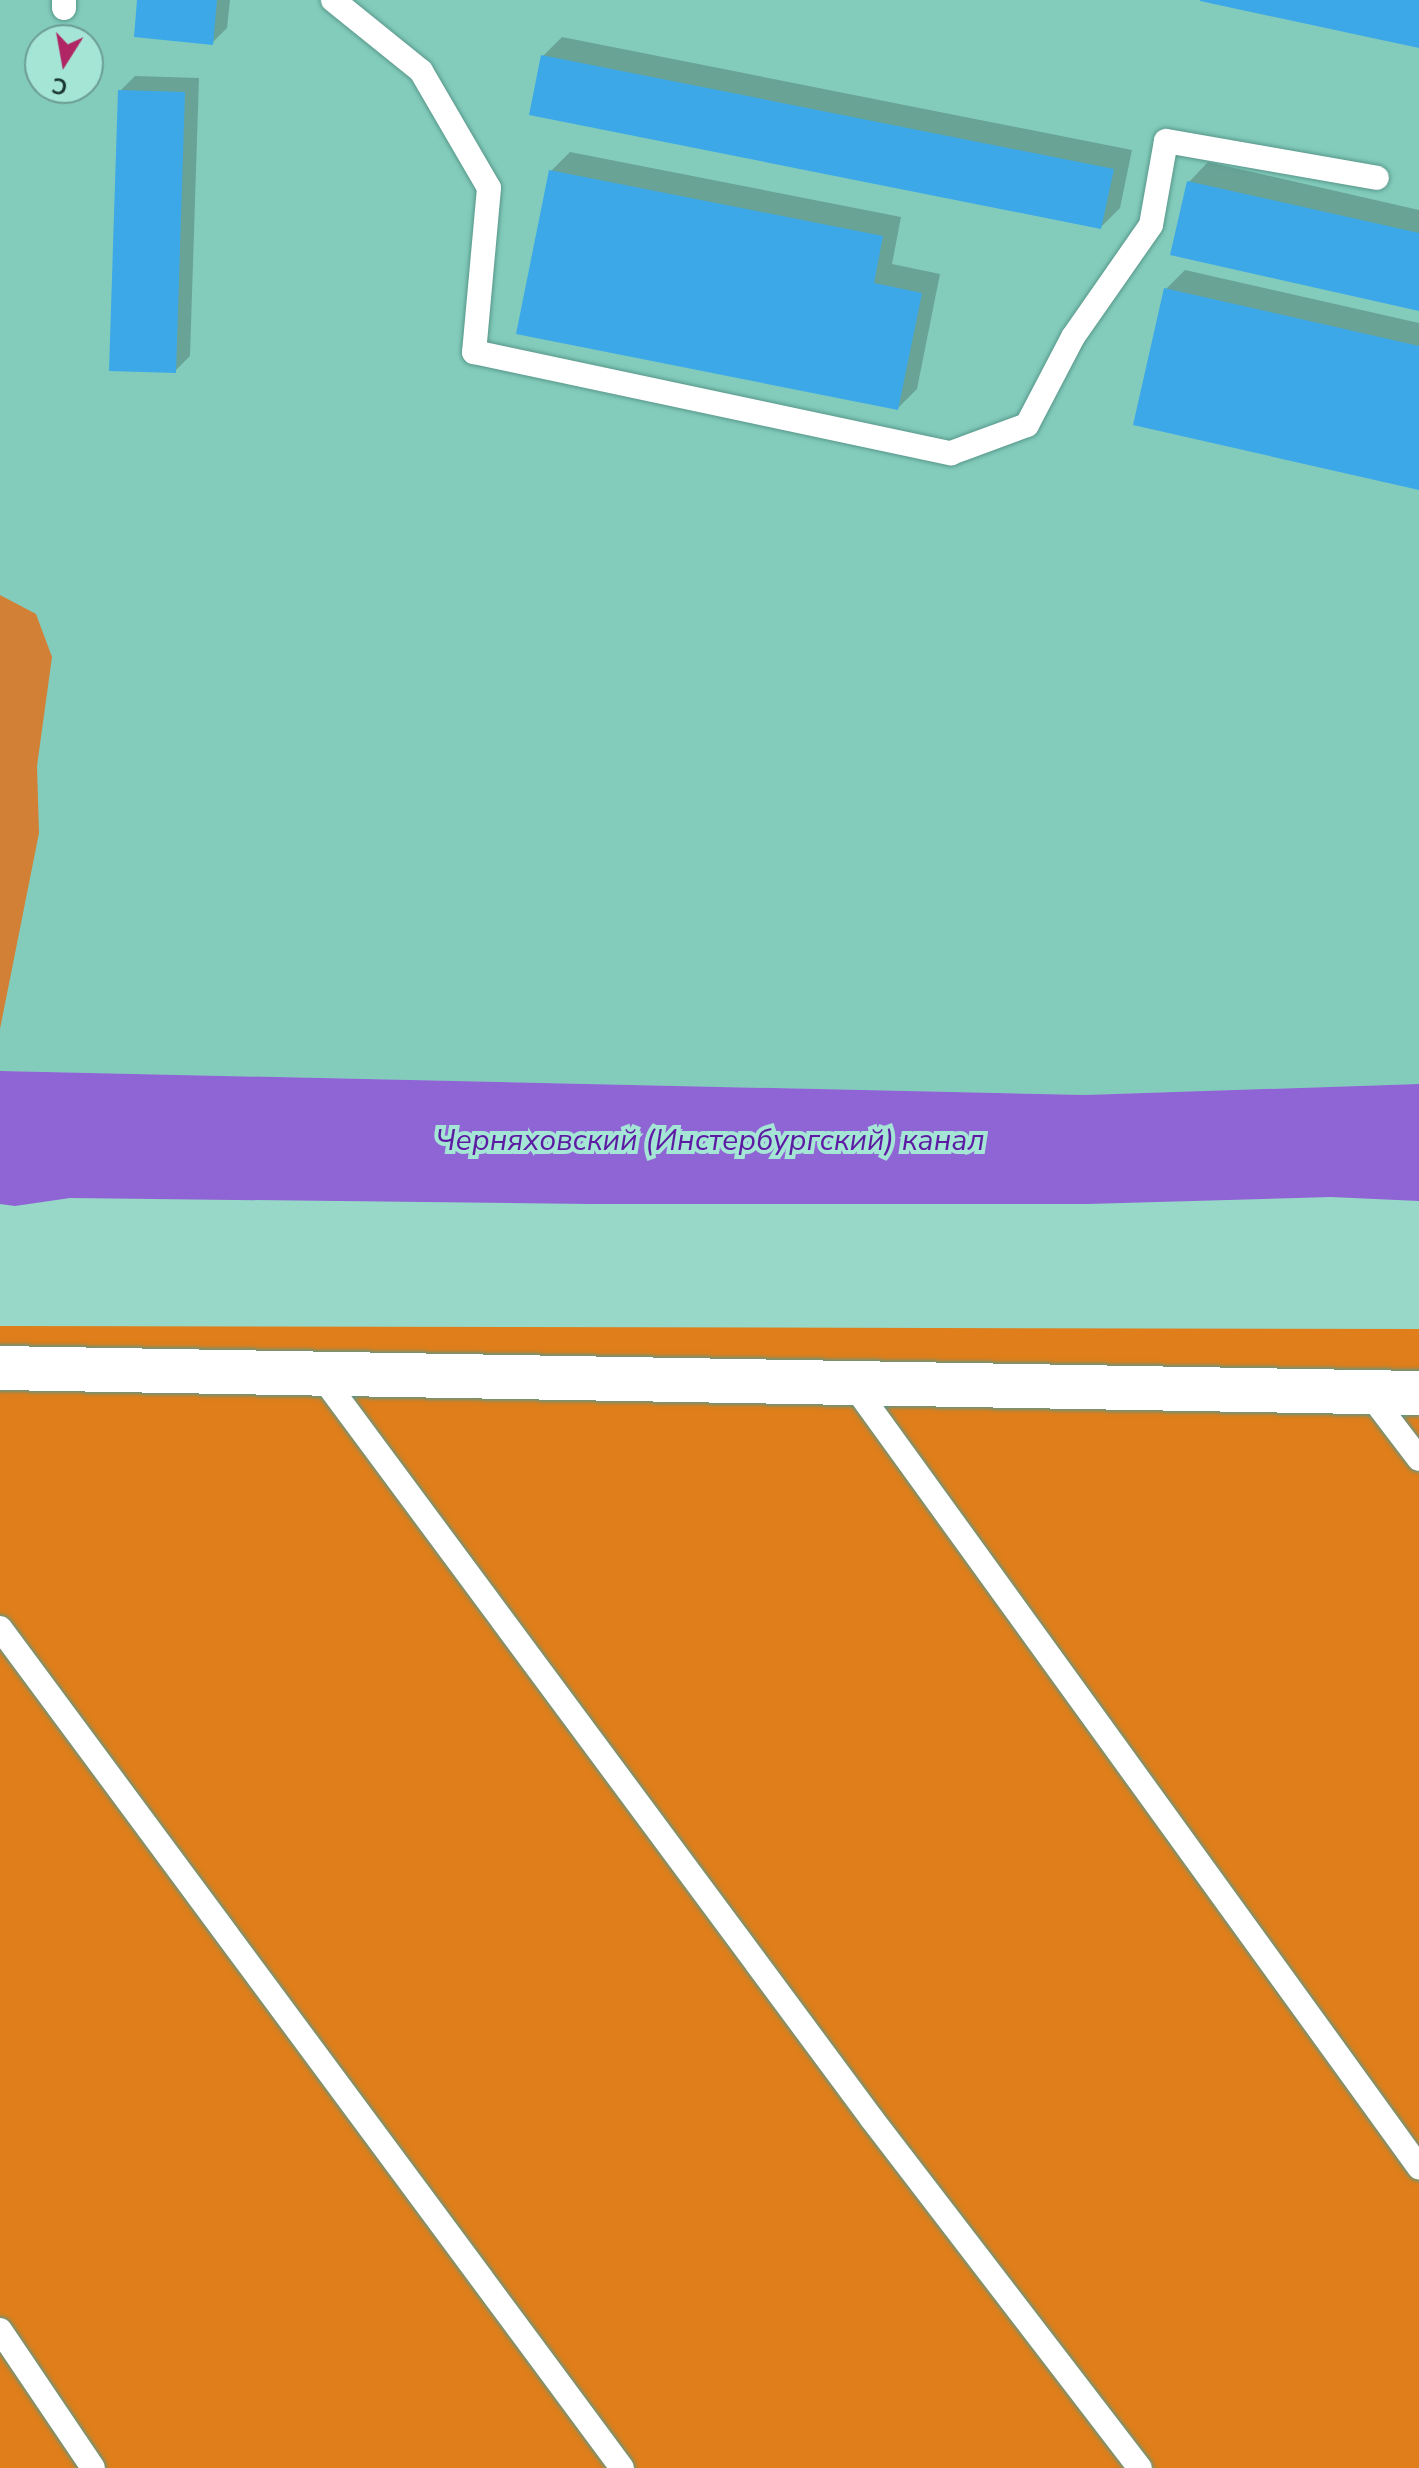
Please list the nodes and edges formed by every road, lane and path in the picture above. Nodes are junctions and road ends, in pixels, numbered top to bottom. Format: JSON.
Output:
{"nodes":[{"id":1,"x":333,"y":0,"type":"edge"},
{"id":2,"x":1377,"y":178,"type":"dead end"},
{"id":3,"x":0,"y":1368,"type":"edge"},
{"id":4,"x":320,"y":1374,"type":"junction"},
{"id":5,"x":852,"y":1383,"type":"junction"},
{"id":6,"x":1368,"y":1392,"type":"junction"},
{"id":7,"x":1419,"y":1393,"type":"edge"},
{"id":8,"x":1419,"y":1459,"type":"edge"},
{"id":9,"x":0,"y":1628,"type":"edge"},
{"id":10,"x":1419,"y":2167,"type":"edge"},
{"id":11,"x":0,"y":2330,"type":"edge"},
{"id":12,"x":93,"y":2468,"type":"edge"},
{"id":13,"x":622,"y":2468,"type":"edge"},
{"id":14,"x":1140,"y":2468,"type":"edge"}],
"edges":[{"from":1,"to":2,"type":"lane"},
{"from":3,"to":4,"type":"street"},
{"from":4,"to":5,"type":"street"},
{"from":4,"to":14,"type":"lane"},
{"from":5,"to":6,"type":"street"},
{"from":5,"to":10,"type":"lane"},
{"from":6,"to":7,"type":"street"},
{"from":6,"to":8,"type":"lane"},
{"from":9,"to":13,"type":"lane"},
{"from":11,"to":12,"type":"lane"}]}
